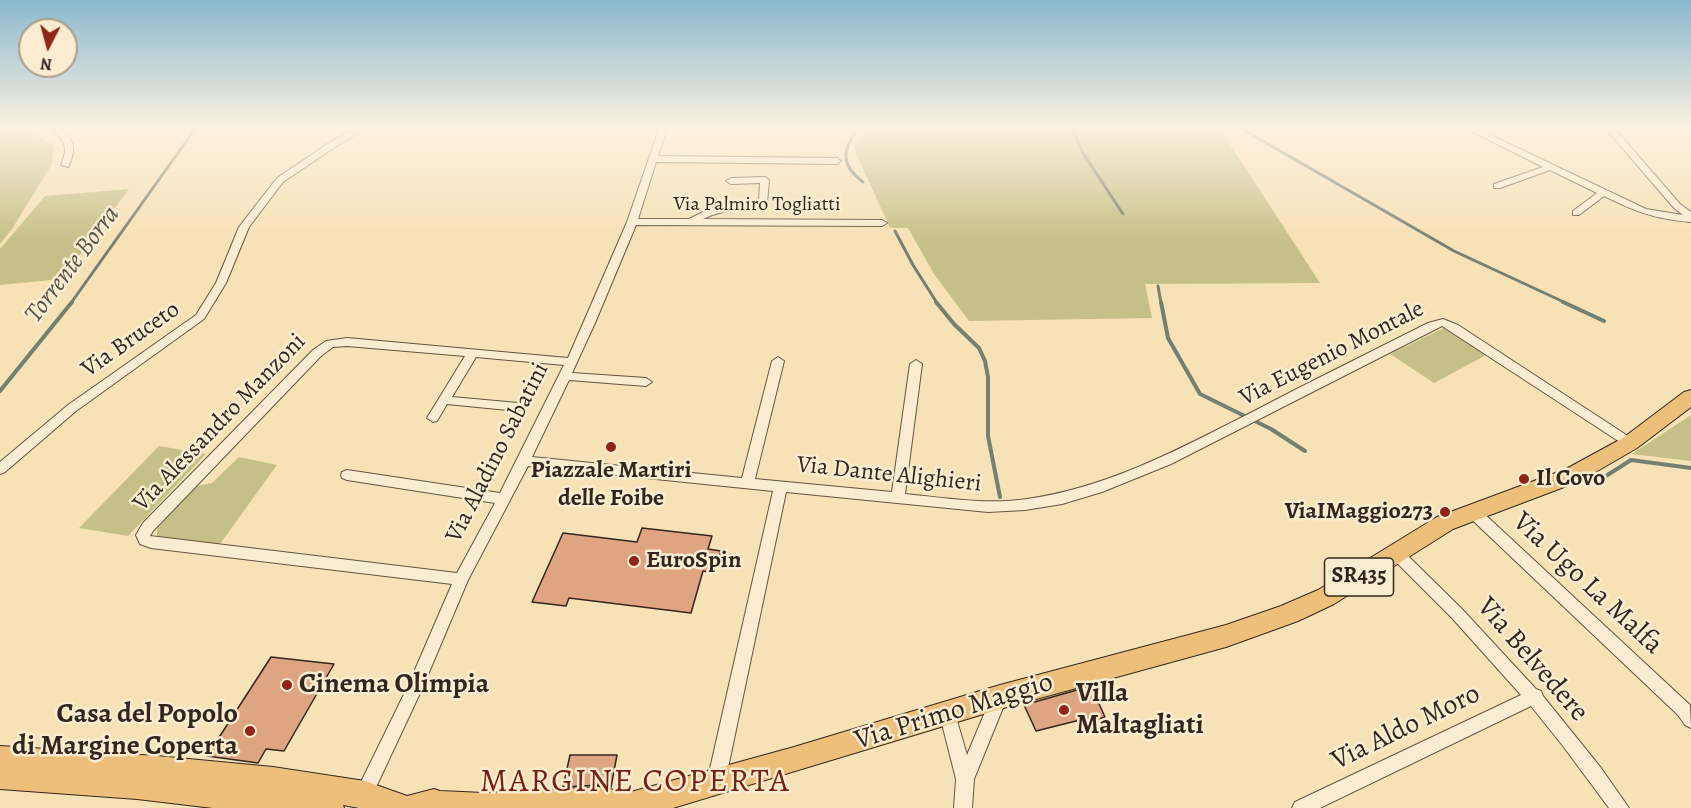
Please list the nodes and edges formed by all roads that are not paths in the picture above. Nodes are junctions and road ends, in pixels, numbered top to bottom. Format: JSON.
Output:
{"nodes":[{"id":1,"x":300,"y":167,"type":"edge"},
{"id":2,"x":650,"y":167,"type":"edge"},
{"id":3,"x":1550,"y":167,"type":"joint"},
{"id":4,"x":1643,"y":167,"type":"edge"},
{"id":5,"x":731,"y":181,"type":"dead end"},
{"id":6,"x":1497,"y":186,"type":"dead end"},
{"id":7,"x":1604,"y":192,"type":"junction"},
{"id":8,"x":1576,"y":213,"type":"dead end"},
{"id":9,"x":1691,"y":218,"type":"edge"},
{"id":10,"x":632,"y":222,"type":"junction"},
{"id":11,"x":690,"y":223,"type":"junction"},
{"id":12,"x":882,"y":223,"type":"dead end"},
{"id":13,"x":474,"y":353,"type":"junction"},
{"id":14,"x":778,"y":361,"type":"dead end"},
{"id":15,"x":572,"y":362,"type":"junction"},
{"id":16,"x":916,"y":364,"type":"dead end"},
{"id":17,"x":566,"y":376,"type":"junction"},
{"id":18,"x":646,"y":381,"type":"dead end"},
{"id":19,"x":1691,"y":397,"type":"edge"},
{"id":20,"x":444,"y":400,"type":"junction"},
{"id":21,"x":518,"y":407,"type":"dead end"},
{"id":22,"x":433,"y":418,"type":"dead end"},
{"id":23,"x":1235,"y":427,"type":"joint"},
{"id":24,"x":1630,"y":443,"type":"junction"},
{"id":25,"x":524,"y":461,"type":"junction"},
{"id":26,"x":0,"y":469,"type":"edge"},
{"id":27,"x":347,"y":475,"type":"dead end"},
{"id":28,"x":747,"y":483,"type":"junction"},
{"id":29,"x":781,"y":486,"type":"junction"},
{"id":30,"x":898,"y":498,"type":"junction"},
{"id":31,"x":503,"y":499,"type":"junction"},
{"id":32,"x":1473,"y":512,"type":"junction"},
{"id":33,"x":1397,"y":554,"type":"junction"},
{"id":34,"x":460,"y":579,"type":"junction"},
{"id":35,"x":1535,"y":696,"type":"junction"},
{"id":36,"x":1000,"y":697,"type":"junction"},
{"id":37,"x":947,"y":712,"type":"junction"},
{"id":38,"x":1691,"y":720,"type":"edge"},
{"id":39,"x":0,"y":759,"type":"edge"},
{"id":40,"x":0,"y":776,"type":"edge"},
{"id":41,"x":964,"y":779,"type":"junction"},
{"id":42,"x":715,"y":783,"type":"junction"},
{"id":43,"x":364,"y":794,"type":"junction"},
{"id":44,"x":444,"y":806,"type":"edge"},
{"id":45,"x":626,"y":807,"type":"edge"},
{"id":46,"x":330,"y":808,"type":"edge"},
{"id":47,"x":402,"y":808,"type":"edge"},
{"id":48,"x":412,"y":808,"type":"edge"},
{"id":49,"x":963,"y":808,"type":"edge"},
{"id":50,"x":1300,"y":808,"type":"edge"},
{"id":51,"x":1620,"y":808,"type":"edge"}],
"edges":[{"from":1,"to":26,"type":"street","name":"Via Bruceto"},
{"from":2,"to":10,"type":"street","name":"Via Aladino Sabatini"},
{"from":3,"to":6,"type":"street"},
{"from":3,"to":7,"type":"street"},
{"from":4,"to":9,"type":"street"},
{"from":5,"to":11,"type":"street"},
{"from":7,"to":8,"type":"street"},
{"from":7,"to":9,"type":"street"},
{"from":10,"to":11,"type":"street","name":"Via Palmiro Togliatti"},
{"from":10,"to":15,"type":"street","name":"Via Aladino Sabatini"},
{"from":11,"to":12,"type":"street","name":"Via Palmiro Togliatti"},
{"from":13,"to":15,"type":"street","name":"Via Alessandro Manzoni"},
{"from":13,"to":20,"type":"street"},
{"from":13,"to":34,"type":"street","name":"Via Alessandro Manzoni"},
{"from":14,"to":28,"type":"street"},
{"from":15,"to":17,"type":"street","name":"Via Aladino Sabatini"},
{"from":16,"to":30,"type":"street"},
{"from":17,"to":18,"type":"street"},
{"from":17,"to":25,"type":"street","name":"Via Aladino Sabatini"},
{"from":19,"to":24,"type":"main road","name":"Via Primo Maggio","number":"SR435"},
{"from":20,"to":21,"type":"street"},
{"from":20,"to":22,"type":"street"},
{"from":23,"to":24,"type":"street","name":"Via Eugenio Montale"},
{"from":23,"to":30,"type":"street","name":"Via Dante Alighieri"},
{"from":24,"to":32,"type":"main road","name":"Via Primo Maggio","number":"SR435"},
{"from":25,"to":28,"type":"street","name":"Via Dante Alighieri"},
{"from":25,"to":31,"type":"street","name":"Via Aladino Sabatini"},
{"from":27,"to":31,"type":"street"},
{"from":28,"to":29,"type":"street","name":"Via Dante Alighieri"},
{"from":29,"to":30,"type":"street","name":"Via Dante Alighieri"},
{"from":29,"to":42,"type":"street"},
{"from":31,"to":34,"type":"street","name":"Via Aladino Sabatini"},
{"from":32,"to":33,"type":"main road","name":"Via Primo Maggio","number":"SR435"},
{"from":32,"to":38,"type":"street","name":"Via Ugo La Malfa"},
{"from":33,"to":35,"type":"street","name":"Via Belvedere"},
{"from":33,"to":36,"type":"main road","name":"Via Primo Maggio","number":"SR435"},
{"from":34,"to":43,"type":"street","name":"Via Aladino Sabatini"},
{"from":35,"to":50,"type":"street","name":"Via Aldo Moro"},
{"from":35,"to":51,"type":"street","name":"Via Belvedere"},
{"from":36,"to":37,"type":"main road","name":"Via Primo Maggio","number":"SR435"},
{"from":36,"to":41,"type":"street"},
{"from":37,"to":41,"type":"street"},
{"from":37,"to":42,"type":"main road","name":"Via Primo Maggio","number":"SR435"},
{"from":39,"to":43,"type":"main road"},
{"from":40,"to":46,"type":"main road"},
{"from":41,"to":49,"type":"street"},
{"from":42,"to":45,"type":"main road","name":"Via Primo Maggio","number":"SR435"},
{"from":43,"to":47,"type":"main road"},
{"from":44,"to":45,"type":"main road","number":"SR435"},
{"from":44,"to":48,"type":"main road","number":"SR435"}]}
